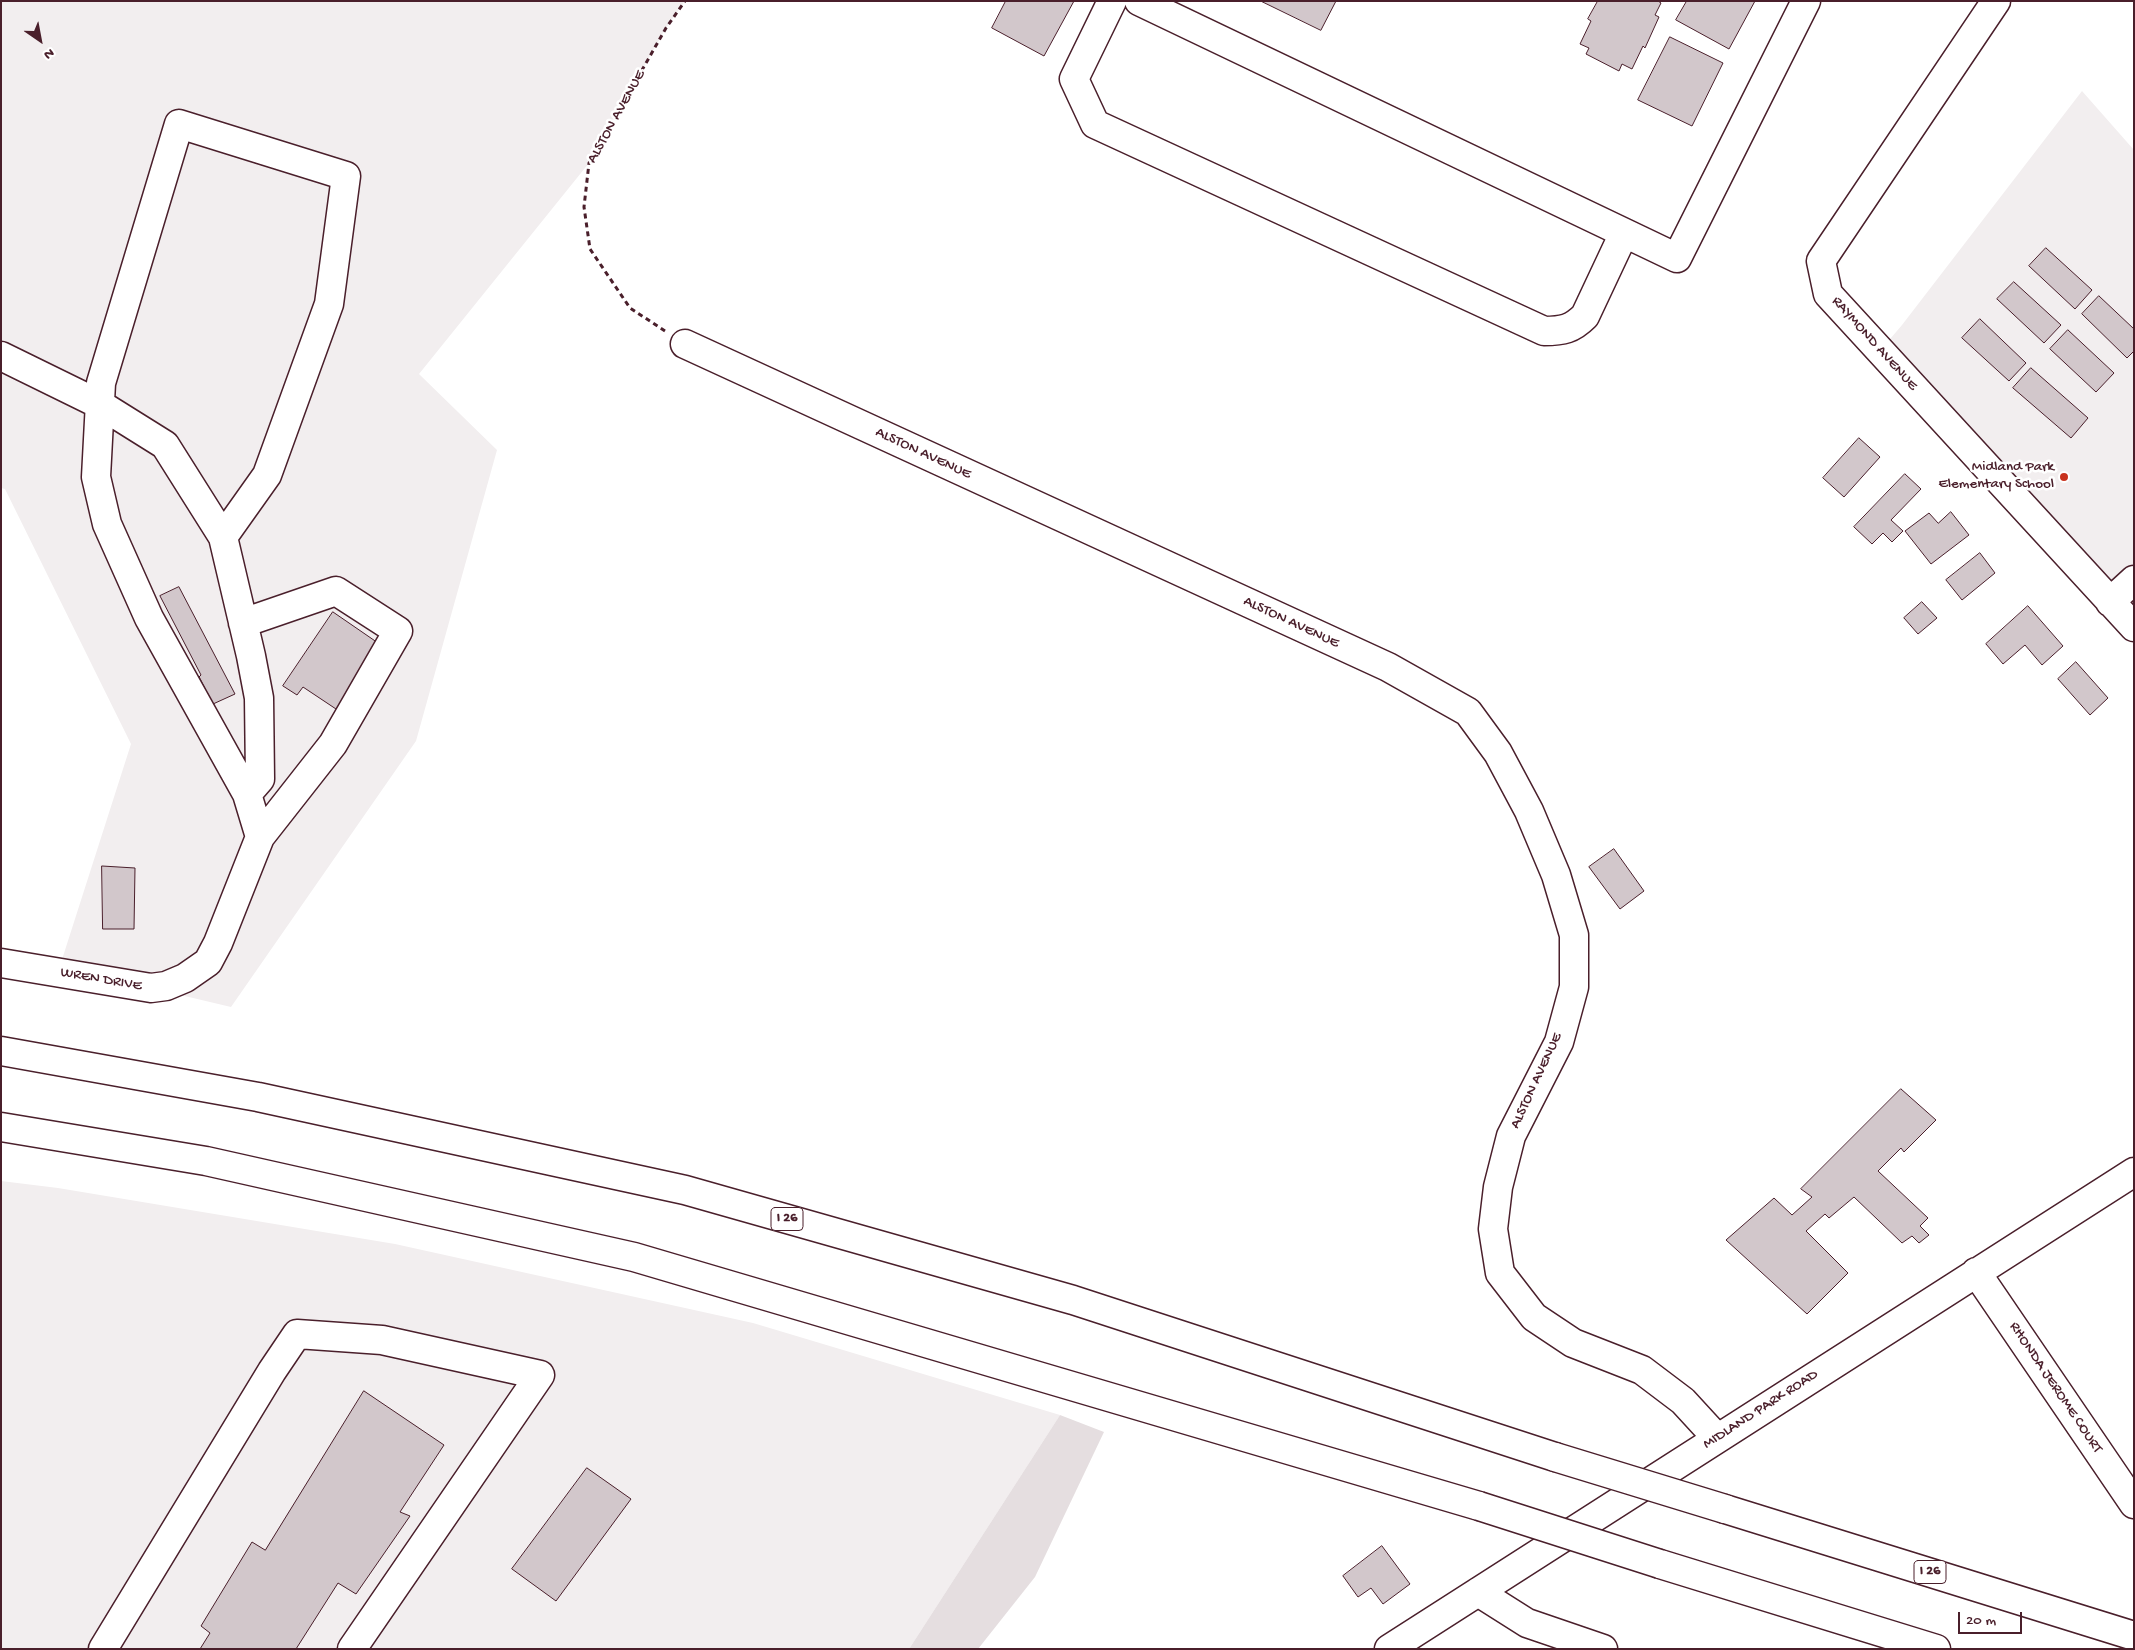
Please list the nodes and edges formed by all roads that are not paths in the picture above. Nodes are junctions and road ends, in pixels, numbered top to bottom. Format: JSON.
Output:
{"nodes":[{"id":1,"x":1112,"y":1,"type":"edge"},
{"id":2,"x":1139,"y":1,"type":"edge"},
{"id":3,"x":1806,"y":1,"type":"edge"},
{"id":4,"x":1996,"y":1,"type":"edge"},
{"id":5,"x":1624,"y":234,"type":"junction"},
{"id":6,"x":685,"y":344,"type":"road end"},
{"id":7,"x":1,"y":356,"type":"edge"},
{"id":8,"x":101,"y":405,"type":"junction"},
{"id":9,"x":223,"y":537,"type":"junction"},
{"id":10,"x":2134,"y":580,"type":"edge"},
{"id":11,"x":2110,"y":602,"type":"junction"},
{"id":12,"x":243,"y":623,"type":"junction"},
{"id":13,"x":2134,"y":627,"type":"edge"},
{"id":14,"x":247,"y":794,"type":"junction"},
{"id":15,"x":260,"y":837,"type":"junction"},
{"id":16,"x":1,"y":963,"type":"edge"},
{"id":17,"x":1,"y":1051,"type":"edge"},
{"id":18,"x":1,"y":1127,"type":"edge"},
{"id":19,"x":2134,"y":1172,"type":"edge"},
{"id":20,"x":1976,"y":1272,"type":"junction"},
{"id":21,"x":1717,"y":1438,"type":"junction"},
{"id":22,"x":2134,"y":1504,"type":"edge"},
{"id":23,"x":1478,"y":1592,"type":"junction"},
{"id":24,"x":2134,"y":1636,"type":"edge"},
{"id":25,"x":103,"y":1649,"type":"edge"},
{"id":26,"x":352,"y":1649,"type":"edge"},
{"id":27,"x":1389,"y":1649,"type":"edge"},
{"id":28,"x":1603,"y":1649,"type":"edge"},
{"id":29,"x":1936,"y":1649,"type":"edge"}],
"edges":[{"from":1,"to":5,"type":"main road"},
{"from":2,"to":5,"type":"main road"},
{"from":3,"to":5,"type":"main road"},
{"from":4,"to":11,"type":"main road","name":"RAYMOND AVENUE"},
{"from":6,"to":21,"type":"main road","name":"ALSTON AVENUE"},
{"from":7,"to":8,"type":"main road"},
{"from":8,"to":9,"type":"main road"},
{"from":8,"to":9,"type":"main road"},
{"from":8,"to":14,"type":"main road"},
{"from":9,"to":12,"type":"main road"},
{"from":10,"to":11,"type":"main road"},
{"from":11,"to":13,"type":"main road","name":"RAYMOND AVENUE"},
{"from":12,"to":14,"type":"main road"},
{"from":12,"to":15,"type":"main road","name":"WREN DRIVE"},
{"from":14,"to":15,"type":"main road"},
{"from":15,"to":16,"type":"main road","name":"WREN DRIVE"},
{"from":17,"to":24,"type":"main road","number":"I 26","bridge":true},
{"from":18,"to":29,"type":"main road","bridge":true},
{"from":19,"to":20,"type":"main road","name":"MIDLAND PARK ROAD"},
{"from":20,"to":21,"type":"main road","name":"MIDLAND PARK ROAD"},
{"from":20,"to":22,"type":"main road","name":"RHONDA JEROME COURT"},
{"from":21,"to":23,"type":"main road","name":"MIDLAND PARK ROAD"},
{"from":23,"to":27,"type":"main road","name":"MIDLAND PARK ROAD"},
{"from":23,"to":28,"type":"main road"},
{"from":25,"to":26,"type":"main road"}]}
